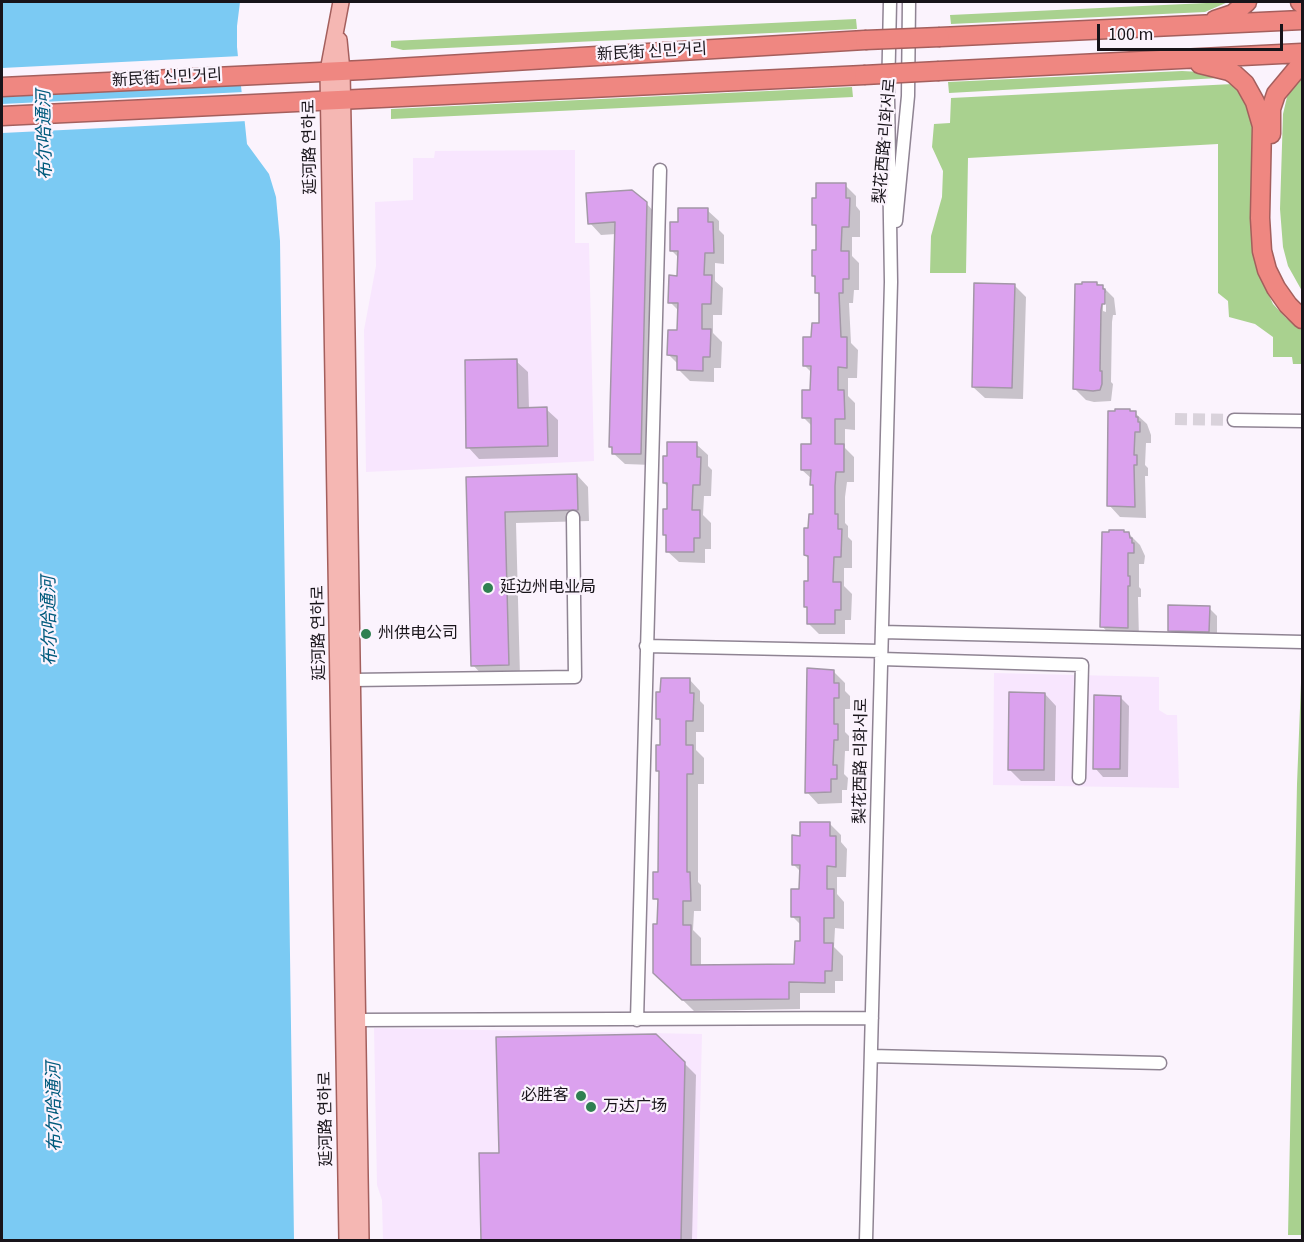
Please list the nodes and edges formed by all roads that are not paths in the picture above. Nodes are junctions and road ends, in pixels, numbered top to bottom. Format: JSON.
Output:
{"nodes":[{"id":1,"x":340,"y":2,"type":"edge"},
{"id":2,"x":890,"y":2,"type":"edge"},
{"id":3,"x":909,"y":2,"type":"edge"},
{"id":4,"x":1247,"y":2,"type":"edge"},
{"id":5,"x":1302,"y":20,"type":"edge"},
{"id":6,"x":1204,"y":25,"type":"junction"},
{"id":7,"x":1302,"y":53,"type":"edge"},
{"id":8,"x":1172,"y":59,"type":"junction"},
{"id":9,"x":1302,"y":65,"type":"edge"},
{"id":10,"x":335,"y":71,"type":"junction"},
{"id":11,"x":2,"y":87,"type":"edge"},
{"id":12,"x":336,"y":101,"type":"junction"},
{"id":13,"x":2,"y":116,"type":"edge"},
{"id":14,"x":660,"y":170,"type":"dead end"},
{"id":15,"x":891,"y":282,"type":"junction"},
{"id":16,"x":1302,"y":307,"type":"edge"},
{"id":17,"x":1302,"y":319,"type":"edge"},
{"id":18,"x":1234,"y":420,"type":"tunnel mouth"},
{"id":19,"x":1302,"y":421,"type":"edge"},
{"id":20,"x":573,"y":517,"type":"dead end"},
{"id":21,"x":882,"y":633,"type":"junction"},
{"id":22,"x":1302,"y":642,"type":"edge"},
{"id":23,"x":646,"y":646,"type":"junction"},
{"id":24,"x":881,"y":655,"type":"junction"},
{"id":25,"x":352,"y":680,"type":"junction"},
{"id":26,"x":1079,"y":778,"type":"dead end"},
{"id":27,"x":872,"y":1018,"type":"junction"},
{"id":28,"x":357,"y":1020,"type":"junction"},
{"id":29,"x":637,"y":1020,"type":"junction"},
{"id":30,"x":871,"y":1056,"type":"junction"},
{"id":31,"x":1160,"y":1064,"type":"dead end"},
{"id":32,"x":347,"y":1240,"type":"edge"},
{"id":33,"x":361,"y":1240,"type":"edge"},
{"id":34,"x":866,"y":1240,"type":"edge"}],
"edges":[{"from":1,"to":10,"type":"main road","name":"延河路 연하로"},
{"from":2,"to":15,"type":"street","name":"梨花西路 리화서로"},
{"from":3,"to":15,"type":"street","name":"梨花西路 리화서로"},
{"from":4,"to":6,"type":"highway"},
{"from":5,"to":6,"type":"highway","name":"新民街 신민거리"},
{"from":6,"to":10,"type":"highway","name":"新民街 신민거리","bridge":true},
{"from":7,"to":8,"type":"highway","name":"新民街 신민거리"},
{"from":8,"to":12,"type":"highway","name":"新民街 신민거리","bridge":true},
{"from":8,"to":17,"type":"highway"},
{"from":9,"to":16,"type":"highway"},
{"from":10,"to":11,"type":"highway","name":"新民街 신민거리"},
{"from":10,"to":12,"type":"main road","name":"延河路 연하로"},
{"from":12,"to":13,"type":"highway","name":"新民街 신민거리"},
{"from":12,"to":25,"type":"main road","name":"延河路 연하로"},
{"from":12,"to":32,"type":"main road","name":"延河路 연하로"},
{"from":14,"to":23,"type":"street"},
{"from":15,"to":21,"type":"street","name":"梨花西路 리화서로"},
{"from":18,"to":19,"type":"street"},
{"from":20,"to":25,"type":"street"},
{"from":21,"to":22,"type":"street"},
{"from":21,"to":24,"type":"street","name":"梨花西路 리화서로"},
{"from":23,"to":24,"type":"street"},
{"from":23,"to":29,"type":"street"},
{"from":24,"to":26,"type":"street"},
{"from":24,"to":27,"type":"street","name":"梨花西路 리화서로"},
{"from":25,"to":28,"type":"main road","name":"延河路 연하로"},
{"from":27,"to":29,"type":"street"},
{"from":27,"to":30,"type":"street","name":"梨花西路 리화서로"},
{"from":28,"to":29,"type":"street"},
{"from":28,"to":33,"type":"main road","name":"延河路 연하로"},
{"from":30,"to":31,"type":"street"},
{"from":30,"to":34,"type":"street","name":"梨花西路 리화서로"}]}
